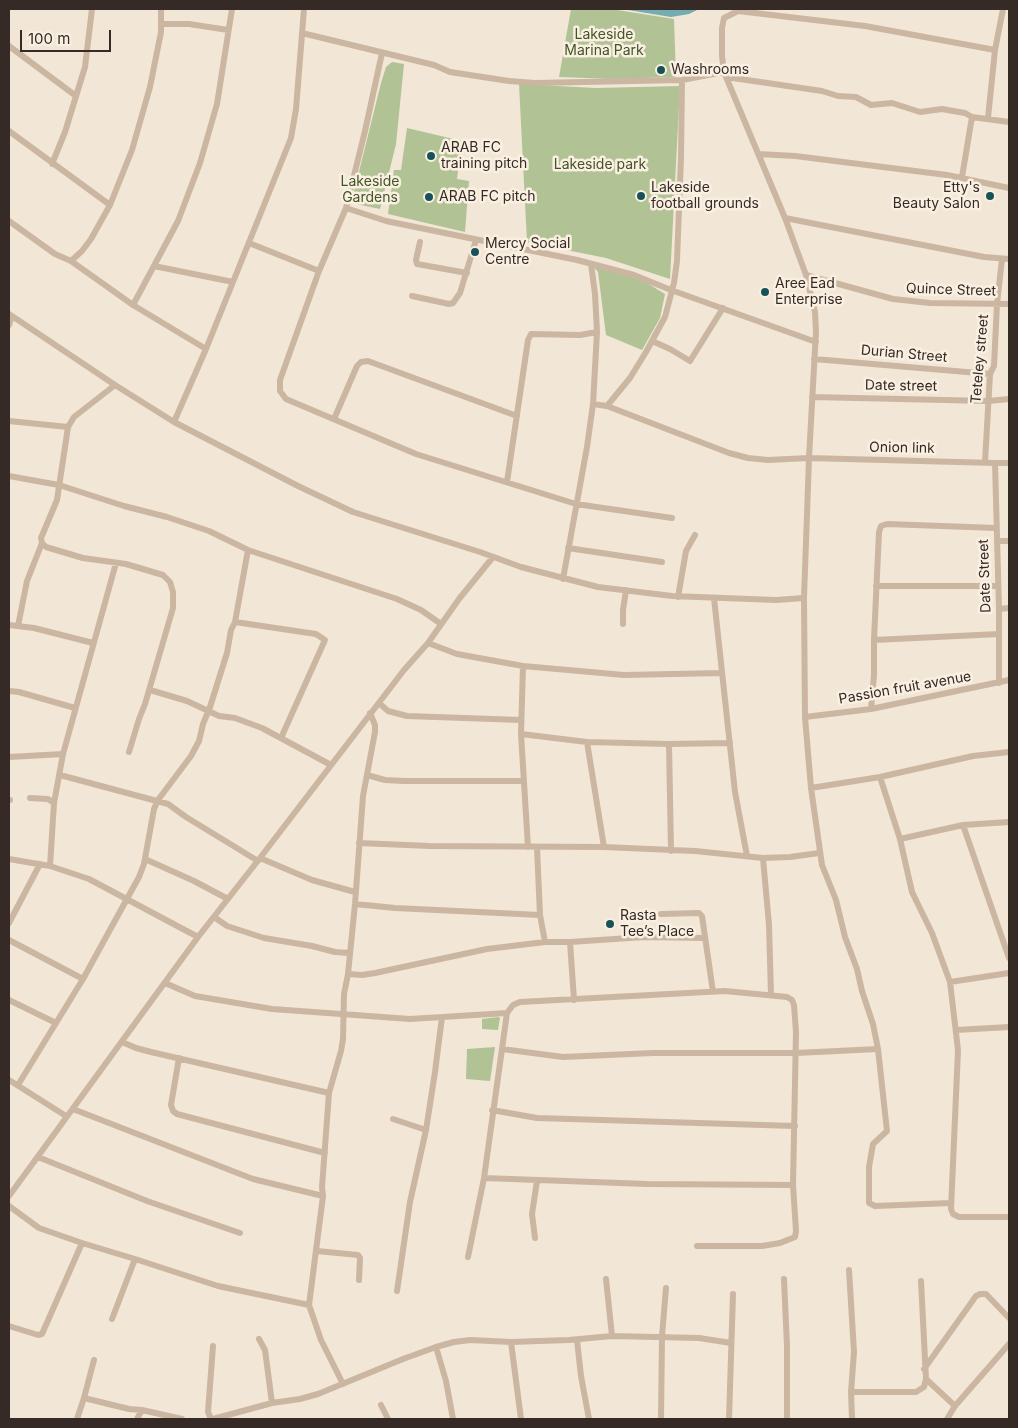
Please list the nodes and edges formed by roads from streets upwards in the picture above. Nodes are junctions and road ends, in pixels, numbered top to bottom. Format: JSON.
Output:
{"nodes":[{"id":1,"x":161,"y":9,"type":"edge"},
{"id":2,"x":232,"y":9,"type":"edge"},
{"id":3,"x":304,"y":9,"type":"edge"},
{"id":4,"x":1003,"y":9,"type":"edge"},
{"id":5,"x":90,"y":10,"type":"edge"},
{"id":6,"x":730,"y":11,"type":"edge"},
{"id":7,"x":161,"y":24,"type":"junction"},
{"id":8,"x":228,"y":30,"type":"junction"},
{"id":9,"x":302,"y":33,"type":"junction"},
{"id":10,"x":9,"y":46,"type":"edge"},
{"id":11,"x":995,"y":50,"type":"junction"},
{"id":12,"x":382,"y":53,"type":"junction"},
{"id":13,"x":726,"y":74,"type":"junction"},
{"id":14,"x":682,"y":80,"type":"junction"},
{"id":15,"x":76,"y":96,"type":"junction"},
{"id":16,"x":972,"y":117,"type":"junction"},
{"id":17,"x":988,"y":118,"type":"junction"},
{"id":18,"x":1009,"y":122,"type":"edge"},
{"id":19,"x":9,"y":131,"type":"edge"},
{"id":20,"x":758,"y":154,"type":"junction"},
{"id":21,"x":52,"y":164,"type":"junction"},
{"id":22,"x":962,"y":177,"type":"junction"},
{"id":23,"x":1009,"y":188,"type":"edge"},
{"id":24,"x":110,"y":205,"type":"junction"},
{"id":25,"x":346,"y":208,"type":"junction"},
{"id":26,"x":786,"y":218,"type":"junction"},
{"id":27,"x":9,"y":220,"type":"edge"},
{"id":28,"x":476,"y":240,"type":"junction"},
{"id":29,"x":420,"y":242,"type":"dead end"},
{"id":30,"x":249,"y":243,"type":"junction"},
{"id":31,"x":1006,"y":259,"type":"edge"},
{"id":32,"x":71,"y":262,"type":"junction"},
{"id":33,"x":591,"y":264,"type":"junction"},
{"id":34,"x":154,"y":266,"type":"junction"},
{"id":35,"x":319,"y":271,"type":"junction"},
{"id":36,"x":467,"y":273,"type":"junction"},
{"id":37,"x":806,"y":275,"type":"junction"},
{"id":38,"x":233,"y":282,"type":"junction"},
{"id":39,"x":672,"y":290,"type":"junction"},
{"id":40,"x":412,"y":296,"type":"dead end"},
{"id":41,"x":997,"y":304,"type":"junction"},
{"id":42,"x":1009,"y":304,"type":"edge"},
{"id":43,"x":134,"y":305,"type":"junction"},
{"id":44,"x":723,"y":308,"type":"junction"},
{"id":45,"x":11,"y":315,"type":"edge"},
{"id":46,"x":9,"y":325,"type":"edge"},
{"id":47,"x":597,"y":332,"type":"junction"},
{"id":48,"x":652,"y":341,"type":"junction"},
{"id":49,"x":816,"y":342,"type":"junction"},
{"id":50,"x":206,"y":349,"type":"junction"},
{"id":51,"x":814,"y":359,"type":"junction"},
{"id":52,"x":990,"y":374,"type":"junction"},
{"id":53,"x":115,"y":385,"type":"junction"},
{"id":54,"x":812,"y":397,"type":"junction"},
{"id":55,"x":1009,"y":399,"type":"edge"},
{"id":56,"x":988,"y":401,"type":"junction"},
{"id":57,"x":593,"y":404,"type":"junction"},
{"id":58,"x":607,"y":406,"type":"junction"},
{"id":59,"x":517,"y":416,"type":"junction"},
{"id":60,"x":334,"y":419,"type":"junction"},
{"id":61,"x":9,"y":421,"type":"edge"},
{"id":62,"x":174,"y":422,"type":"junction"},
{"id":63,"x":68,"y":427,"type":"junction"},
{"id":64,"x":809,"y":458,"type":"junction"},
{"id":65,"x":985,"y":462,"type":"junction"},
{"id":66,"x":1009,"y":463,"type":"edge"},
{"id":67,"x":995,"y":466,"type":"junction"},
{"id":68,"x":9,"y":476,"type":"edge"},
{"id":69,"x":507,"y":482,"type":"junction"},
{"id":70,"x":59,"y":485,"type":"junction"},
{"id":71,"x":576,"y":504,"type":"junction"},
{"id":72,"x":672,"y":518,"type":"dead end"},
{"id":73,"x":996,"y":528,"type":"junction"},
{"id":74,"x":696,"y":535,"type":"dead end"},
{"id":75,"x":997,"y":541,"type":"junction"},
{"id":76,"x":1009,"y":541,"type":"edge"},
{"id":77,"x":42,"y":543,"type":"junction"},
{"id":78,"x":568,"y":548,"type":"junction"},
{"id":79,"x":248,"y":550,"type":"junction"},
{"id":80,"x":494,"y":557,"type":"junction"},
{"id":81,"x":662,"y":562,"type":"dead end"},
{"id":82,"x":116,"y":563,"type":"junction"},
{"id":83,"x":563,"y":579,"type":"junction"},
{"id":84,"x":876,"y":586,"type":"junction"},
{"id":85,"x":998,"y":586,"type":"junction"},
{"id":86,"x":626,"y":590,"type":"junction"},
{"id":87,"x":678,"y":596,"type":"junction"},
{"id":88,"x":714,"y":598,"type":"junction"},
{"id":89,"x":804,"y":598,"type":"junction"},
{"id":90,"x":1009,"y":608,"type":"edge"},
{"id":91,"x":999,"y":609,"type":"junction"},
{"id":92,"x":235,"y":622,"type":"junction"},
{"id":93,"x":441,"y":624,"type":"junction"},
{"id":94,"x":623,"y":624,"type":"dead end"},
{"id":95,"x":9,"y":625,"type":"edge"},
{"id":96,"x":18,"y":626,"type":"junction"},
{"id":97,"x":999,"y":634,"type":"junction"},
{"id":98,"x":874,"y":640,"type":"junction"},
{"id":99,"x":93,"y":643,"type":"junction"},
{"id":100,"x":428,"y":643,"type":"junction"},
{"id":101,"x":523,"y":666,"type":"junction"},
{"id":102,"x":722,"y":673,"type":"junction"},
{"id":103,"x":1009,"y":680,"type":"edge"},
{"id":104,"x":999,"y":683,"type":"junction"},
{"id":105,"x":150,"y":690,"type":"junction"},
{"id":106,"x":9,"y":692,"type":"edge"},
{"id":107,"x":379,"y":703,"type":"junction"},
{"id":108,"x":75,"y":708,"type":"junction"},
{"id":109,"x":871,"y":709,"type":"junction"},
{"id":110,"x":208,"y":711,"type":"junction"},
{"id":111,"x":370,"y":714,"type":"junction"},
{"id":112,"x":805,"y":717,"type":"junction"},
{"id":113,"x":521,"y":720,"type":"junction"},
{"id":114,"x":521,"y":734,"type":"junction"},
{"id":115,"x":281,"y":738,"type":"junction"},
{"id":116,"x":587,"y":742,"type":"junction"},
{"id":117,"x":730,"y":743,"type":"junction"},
{"id":118,"x":669,"y":744,"type":"junction"},
{"id":119,"x":129,"y":752,"type":"dead end"},
{"id":120,"x":1009,"y":752,"type":"edge"},
{"id":121,"x":62,"y":754,"type":"junction"},
{"id":122,"x":9,"y":757,"type":"edge"},
{"id":123,"x":331,"y":765,"type":"junction"},
{"id":124,"x":60,"y":775,"type":"junction"},
{"id":125,"x":367,"y":775,"type":"junction"},
{"id":126,"x":880,"y":777,"type":"junction"},
{"id":127,"x":524,"y":781,"type":"junction"},
{"id":128,"x":811,"y":788,"type":"junction"},
{"id":129,"x":30,"y":798,"type":"dead end"},
{"id":130,"x":158,"y":800,"type":"junction"},
{"id":131,"x":54,"y":803,"type":"junction"},
{"id":132,"x":1009,"y":822,"type":"edge"},
{"id":133,"x":963,"y":825,"type":"junction"},
{"id":134,"x":900,"y":839,"type":"junction"},
{"id":135,"x":359,"y":844,"type":"junction"},
{"id":136,"x":537,"y":847,"type":"junction"},
{"id":137,"x":604,"y":847,"type":"junction"},
{"id":138,"x":528,"y":848,"type":"junction"},
{"id":139,"x":671,"y":851,"type":"junction"},
{"id":140,"x":819,"y":853,"type":"junction"},
{"id":141,"x":747,"y":856,"type":"junction"},
{"id":142,"x":763,"y":858,"type":"junction"},
{"id":143,"x":9,"y":859,"type":"edge"},
{"id":144,"x":145,"y":859,"type":"junction"},
{"id":145,"x":259,"y":860,"type":"junction"},
{"id":146,"x":40,"y":864,"type":"junction"},
{"id":147,"x":50,"y":866,"type":"junction"},
{"id":148,"x":355,"y":892,"type":"junction"},
{"id":149,"x":228,"y":898,"type":"junction"},
{"id":150,"x":126,"y":900,"type":"junction"},
{"id":151,"x":355,"y":904,"type":"junction"},
{"id":152,"x":661,"y":914,"type":"dead end"},
{"id":153,"x":540,"y":915,"type":"junction"},
{"id":154,"x":214,"y":917,"type":"junction"},
{"id":155,"x":9,"y":923,"type":"edge"},
{"id":156,"x":198,"y":936,"type":"junction"},
{"id":157,"x":704,"y":938,"type":"junction"},
{"id":158,"x":9,"y":940,"type":"edge"},
{"id":159,"x":545,"y":942,"type":"junction"},
{"id":160,"x":570,"y":942,"type":"junction"},
{"id":161,"x":349,"y":953,"type":"junction"},
{"id":162,"x":1009,"y":958,"type":"edge"},
{"id":163,"x":1009,"y":973,"type":"edge"},
{"id":164,"x":348,"y":974,"type":"junction"},
{"id":165,"x":83,"y":979,"type":"junction"},
{"id":166,"x":950,"y":982,"type":"junction"},
{"id":167,"x":165,"y":983,"type":"junction"},
{"id":168,"x":713,"y":992,"type":"junction"},
{"id":169,"x":771,"y":995,"type":"junction"},
{"id":170,"x":9,"y":1000,"type":"edge"},
{"id":171,"x":574,"y":1000,"type":"junction"},
{"id":172,"x":507,"y":1013,"type":"junction"},
{"id":173,"x":344,"y":1014,"type":"junction"},
{"id":174,"x":442,"y":1017,"type":"junction"},
{"id":175,"x":56,"y":1023,"type":"junction"},
{"id":176,"x":1009,"y":1027,"type":"edge"},
{"id":177,"x":956,"y":1030,"type":"junction"},
{"id":178,"x":122,"y":1042,"type":"junction"},
{"id":179,"x":502,"y":1049,"type":"junction"},
{"id":180,"x":878,"y":1049,"type":"junction"},
{"id":181,"x":796,"y":1053,"type":"junction"},
{"id":182,"x":179,"y":1058,"type":"junction"},
{"id":183,"x":9,"y":1080,"type":"edge"},
{"id":184,"x":18,"y":1085,"type":"junction"},
{"id":185,"x":329,"y":1093,"type":"junction"},
{"id":186,"x":73,"y":1110,"type":"junction"},
{"id":187,"x":492,"y":1110,"type":"junction"},
{"id":188,"x":66,"y":1116,"type":"junction"},
{"id":189,"x":392,"y":1119,"type":"dead end"},
{"id":190,"x":795,"y":1126,"type":"junction"},
{"id":191,"x":426,"y":1130,"type":"junction"},
{"id":192,"x":325,"y":1153,"type":"junction"},
{"id":193,"x":38,"y":1157,"type":"junction"},
{"id":194,"x":484,"y":1178,"type":"junction"},
{"id":195,"x":537,"y":1181,"type":"junction"},
{"id":196,"x":793,"y":1185,"type":"junction"},
{"id":197,"x":9,"y":1196,"type":"edge"},
{"id":198,"x":323,"y":1196,"type":"junction"},
{"id":199,"x":951,"y":1203,"type":"junction"},
{"id":200,"x":9,"y":1206,"type":"edge"},
{"id":201,"x":1009,"y":1217,"type":"edge"},
{"id":202,"x":240,"y":1233,"type":"dead end"},
{"id":203,"x":535,"y":1238,"type":"dead end"},
{"id":204,"x":82,"y":1243,"type":"junction"},
{"id":205,"x":697,"y":1246,"type":"dead end"},
{"id":206,"x":317,"y":1252,"type":"junction"},
{"id":207,"x":468,"y":1256,"type":"dead end"},
{"id":208,"x":135,"y":1258,"type":"junction"},
{"id":209,"x":849,"y":1270,"type":"dead end"},
{"id":210,"x":606,"y":1279,"type":"dead end"},
{"id":211,"x":784,"y":1279,"type":"dead end"},
{"id":212,"x":359,"y":1280,"type":"dead end"},
{"id":213,"x":921,"y":1281,"type":"dead end"},
{"id":214,"x":666,"y":1288,"type":"dead end"},
{"id":215,"x":397,"y":1291,"type":"dead end"},
{"id":216,"x":733,"y":1294,"type":"dead end"},
{"id":217,"x":309,"y":1305,"type":"junction"},
{"id":218,"x":1009,"y":1318,"type":"edge"},
{"id":219,"x":112,"y":1319,"type":"dead end"},
{"id":220,"x":9,"y":1326,"type":"edge"},
{"id":221,"x":612,"y":1336,"type":"junction"},
{"id":222,"x":662,"y":1336,"type":"junction"},
{"id":223,"x":259,"y":1339,"type":"dead end"},
{"id":224,"x":577,"y":1340,"type":"junction"},
{"id":225,"x":511,"y":1342,"type":"junction"},
{"id":226,"x":730,"y":1343,"type":"junction"},
{"id":227,"x":1009,"y":1344,"type":"edge"},
{"id":228,"x":213,"y":1346,"type":"dead end"},
{"id":229,"x":436,"y":1347,"type":"junction"},
{"id":230,"x":94,"y":1360,"type":"dead end"},
{"id":231,"x":924,"y":1370,"type":"junction"},
{"id":232,"x":926,"y":1379,"type":"junction"},
{"id":233,"x":343,"y":1384,"type":"junction"},
{"id":234,"x":851,"y":1392,"type":"junction"},
{"id":235,"x":84,"y":1398,"type":"junction"},
{"id":236,"x":272,"y":1403,"type":"junction"},
{"id":237,"x":381,"y":1405,"type":"dead end"},
{"id":238,"x":955,"y":1406,"type":"junction"},
{"id":239,"x":142,"y":1410,"type":"junction"},
{"id":240,"x":77,"y":1419,"type":"edge"},
{"id":241,"x":137,"y":1419,"type":"edge"},
{"id":242,"x":182,"y":1419,"type":"edge"},
{"id":243,"x":212,"y":1419,"type":"edge"},
{"id":244,"x":388,"y":1419,"type":"edge"},
{"id":245,"x":453,"y":1419,"type":"edge"},
{"id":246,"x":521,"y":1419,"type":"edge"},
{"id":247,"x":589,"y":1419,"type":"edge"},
{"id":248,"x":661,"y":1419,"type":"edge"},
{"id":249,"x":729,"y":1419,"type":"edge"},
{"id":250,"x":787,"y":1419,"type":"edge"},
{"id":251,"x":852,"y":1419,"type":"edge"},
{"id":252,"x":947,"y":1419,"type":"edge"}],
"edges":[{"from":1,"to":7,"type":"street"},
{"from":2,"to":8,"type":"street"},
{"from":3,"to":9,"type":"street"},
{"from":4,"to":11,"type":"street"},
{"from":5,"to":15,"type":"street"},
{"from":6,"to":11,"type":"street"},
{"from":6,"to":13,"type":"street"},
{"from":7,"to":8,"type":"street"},
{"from":7,"to":24,"type":"street"},
{"from":8,"to":34,"type":"street"},
{"from":9,"to":12,"type":"street"},
{"from":9,"to":30,"type":"street"},
{"from":10,"to":15,"type":"street"},
{"from":11,"to":17,"type":"street"},
{"from":12,"to":14,"type":"street"},
{"from":12,"to":25,"type":"street"},
{"from":13,"to":14,"type":"street"},
{"from":13,"to":16,"type":"street"},
{"from":13,"to":20,"type":"street"},
{"from":14,"to":39,"type":"street"},
{"from":15,"to":21,"type":"street"},
{"from":16,"to":17,"type":"street"},
{"from":16,"to":22,"type":"street"},
{"from":17,"to":18,"type":"street"},
{"from":19,"to":21,"type":"street"},
{"from":20,"to":22,"type":"street"},
{"from":20,"to":26,"type":"street"},
{"from":21,"to":24,"type":"street"},
{"from":22,"to":23,"type":"street"},
{"from":24,"to":32,"type":"street"},
{"from":25,"to":28,"type":"street"},
{"from":25,"to":35,"type":"street"},
{"from":26,"to":31,"type":"street"},
{"from":26,"to":37,"type":"street"},
{"from":27,"to":32,"type":"street"},
{"from":28,"to":33,"type":"street"},
{"from":28,"to":36,"type":"street"},
{"from":29,"to":36,"type":"street"},
{"from":30,"to":35,"type":"street"},
{"from":30,"to":38,"type":"street"},
{"from":31,"to":41,"type":"street","name":"Teteley street"},
{"from":32,"to":43,"type":"street"},
{"from":33,"to":39,"type":"street"},
{"from":33,"to":47,"type":"street"},
{"from":34,"to":38,"type":"street"},
{"from":34,"to":43,"type":"street"},
{"from":35,"to":60,"type":"street"},
{"from":36,"to":40,"type":"street"},
{"from":37,"to":41,"type":"street","name":"Quince Street"},
{"from":37,"to":49,"type":"street"},
{"from":38,"to":50,"type":"street"},
{"from":39,"to":44,"type":"street"},
{"from":39,"to":48,"type":"street"},
{"from":41,"to":42,"type":"street","name":"Quince Street"},
{"from":41,"to":52,"type":"street","name":"Teteley street"},
{"from":43,"to":50,"type":"street"},
{"from":44,"to":48,"type":"street"},
{"from":44,"to":49,"type":"street"},
{"from":45,"to":46,"type":"street"},
{"from":45,"to":53,"type":"street"},
{"from":47,"to":57,"type":"street"},
{"from":47,"to":59,"type":"street"},
{"from":48,"to":58,"type":"street"},
{"from":49,"to":51,"type":"street"},
{"from":50,"to":62,"type":"street"},
{"from":51,"to":52,"type":"street","name":"Durian Street"},
{"from":51,"to":54,"type":"street"},
{"from":52,"to":56,"type":"street","name":"Teteley street"},
{"from":53,"to":62,"type":"street"},
{"from":53,"to":63,"type":"street"},
{"from":54,"to":56,"type":"street","name":"Date street"},
{"from":54,"to":64,"type":"street"},
{"from":55,"to":56,"type":"street","name":"Date street"},
{"from":56,"to":65,"type":"street","name":"Teteley street"},
{"from":57,"to":58,"type":"street","name":"Onion link"},
{"from":57,"to":71,"type":"street"},
{"from":58,"to":64,"type":"street","name":"Onion link"},
{"from":59,"to":60,"type":"street"},
{"from":59,"to":69,"type":"street"},
{"from":60,"to":69,"type":"street"},
{"from":61,"to":63,"type":"street"},
{"from":62,"to":80,"type":"street"},
{"from":63,"to":70,"type":"street"},
{"from":64,"to":65,"type":"street","name":"Onion link"},
{"from":64,"to":89,"type":"street"},
{"from":65,"to":67,"type":"street","name":"Onion link"},
{"from":66,"to":67,"type":"street","name":"Onion link"},
{"from":67,"to":73,"type":"street","name":"Date Street"},
{"from":68,"to":70,"type":"street"},
{"from":69,"to":71,"type":"street"},
{"from":70,"to":77,"type":"street"},
{"from":70,"to":79,"type":"street"},
{"from":71,"to":72,"type":"street"},
{"from":71,"to":78,"type":"street"},
{"from":73,"to":75,"type":"street","name":"Date Street"},
{"from":73,"to":84,"type":"street"},
{"from":74,"to":87,"type":"street"},
{"from":75,"to":76,"type":"street"},
{"from":75,"to":85,"type":"street","name":"Date Street"},
{"from":77,"to":82,"type":"street"},
{"from":77,"to":96,"type":"street"},
{"from":78,"to":81,"type":"street"},
{"from":78,"to":83,"type":"street"},
{"from":79,"to":92,"type":"street"},
{"from":79,"to":93,"type":"street"},
{"from":80,"to":83,"type":"street"},
{"from":80,"to":93,"type":"street"},
{"from":82,"to":99,"type":"street"},
{"from":82,"to":105,"type":"street"},
{"from":83,"to":86,"type":"street"},
{"from":84,"to":85,"type":"street"},
{"from":84,"to":98,"type":"street"},
{"from":85,"to":91,"type":"street","name":"Date Street"},
{"from":86,"to":87,"type":"street"},
{"from":86,"to":94,"type":"street"},
{"from":87,"to":88,"type":"street"},
{"from":88,"to":89,"type":"street"},
{"from":88,"to":102,"type":"street"},
{"from":89,"to":112,"type":"street"},
{"from":90,"to":91,"type":"street"},
{"from":91,"to":97,"type":"street","name":"Date Street"},
{"from":92,"to":110,"type":"street"},
{"from":92,"to":115,"type":"street"},
{"from":93,"to":100,"type":"street"},
{"from":95,"to":96,"type":"street"},
{"from":96,"to":99,"type":"street"},
{"from":97,"to":98,"type":"street"},
{"from":97,"to":104,"type":"street","name":"Date Street"},
{"from":98,"to":109,"type":"street"},
{"from":99,"to":108,"type":"street"},
{"from":100,"to":101,"type":"street"},
{"from":100,"to":107,"type":"street"},
{"from":101,"to":102,"type":"street"},
{"from":101,"to":113,"type":"street"},
{"from":102,"to":117,"type":"street"},
{"from":103,"to":104,"type":"street","name":"Passion fruit avenue"},
{"from":104,"to":109,"type":"street","name":"Passion fruit avenue"},
{"from":105,"to":110,"type":"street"},
{"from":105,"to":119,"type":"street"},
{"from":106,"to":108,"type":"street"},
{"from":107,"to":111,"type":"street"},
{"from":107,"to":113,"type":"street"},
{"from":108,"to":121,"type":"street"},
{"from":109,"to":112,"type":"street","name":"Passion fruit avenue"},
{"from":110,"to":115,"type":"street"},
{"from":110,"to":130,"type":"street"},
{"from":111,"to":123,"type":"street"},
{"from":111,"to":125,"type":"street"},
{"from":112,"to":128,"type":"street"},
{"from":113,"to":114,"type":"street"},
{"from":114,"to":116,"type":"street"},
{"from":114,"to":127,"type":"street"},
{"from":115,"to":123,"type":"street"},
{"from":116,"to":118,"type":"street"},
{"from":116,"to":137,"type":"street"},
{"from":117,"to":118,"type":"street"},
{"from":117,"to":141,"type":"street"},
{"from":118,"to":139,"type":"street"},
{"from":120,"to":126,"type":"street"},
{"from":121,"to":122,"type":"street"},
{"from":121,"to":124,"type":"street"},
{"from":123,"to":145,"type":"street"},
{"from":124,"to":130,"type":"street"},
{"from":124,"to":131,"type":"street"},
{"from":125,"to":127,"type":"street"},
{"from":125,"to":135,"type":"street"},
{"from":126,"to":128,"type":"street"},
{"from":126,"to":134,"type":"street"},
{"from":127,"to":138,"type":"street"},
{"from":128,"to":140,"type":"street"},
{"from":129,"to":131,"type":"street"},
{"from":130,"to":144,"type":"street"},
{"from":130,"to":145,"type":"street"},
{"from":131,"to":147,"type":"street"},
{"from":132,"to":133,"type":"street"},
{"from":133,"to":134,"type":"street"},
{"from":133,"to":162,"type":"street"},
{"from":134,"to":166,"type":"street"},
{"from":135,"to":138,"type":"street"},
{"from":135,"to":148,"type":"street"},
{"from":136,"to":137,"type":"street"},
{"from":136,"to":138,"type":"street"},
{"from":136,"to":153,"type":"street"},
{"from":137,"to":139,"type":"street"},
{"from":139,"to":141,"type":"street"},
{"from":140,"to":142,"type":"street"},
{"from":140,"to":180,"type":"street"},
{"from":141,"to":142,"type":"street"},
{"from":142,"to":169,"type":"street"},
{"from":143,"to":146,"type":"street"},
{"from":144,"to":149,"type":"street"},
{"from":144,"to":150,"type":"street"},
{"from":145,"to":148,"type":"street"},
{"from":145,"to":149,"type":"street"},
{"from":146,"to":147,"type":"street"},
{"from":146,"to":155,"type":"street"},
{"from":147,"to":150,"type":"street"},
{"from":148,"to":151,"type":"street"},
{"from":149,"to":154,"type":"street"},
{"from":150,"to":156,"type":"street"},
{"from":150,"to":165,"type":"street"},
{"from":151,"to":153,"type":"street"},
{"from":151,"to":161,"type":"street"},
{"from":152,"to":157,"type":"street"},
{"from":153,"to":159,"type":"street"},
{"from":154,"to":156,"type":"street"},
{"from":154,"to":161,"type":"street"},
{"from":156,"to":167,"type":"street"},
{"from":157,"to":160,"type":"street"},
{"from":157,"to":168,"type":"street"},
{"from":158,"to":165,"type":"street"},
{"from":159,"to":160,"type":"street"},
{"from":159,"to":164,"type":"street"},
{"from":160,"to":171,"type":"street"},
{"from":161,"to":164,"type":"street"},
{"from":163,"to":166,"type":"street"},
{"from":164,"to":173,"type":"street"},
{"from":165,"to":175,"type":"street"},
{"from":166,"to":177,"type":"street"},
{"from":167,"to":173,"type":"street"},
{"from":167,"to":178,"type":"street"},
{"from":168,"to":169,"type":"street"},
{"from":168,"to":171,"type":"street"},
{"from":169,"to":181,"type":"street"},
{"from":170,"to":175,"type":"street"},
{"from":171,"to":172,"type":"street"},
{"from":172,"to":174,"type":"street"},
{"from":172,"to":179,"type":"street"},
{"from":173,"to":174,"type":"street"},
{"from":173,"to":185,"type":"street"},
{"from":174,"to":191,"type":"street"},
{"from":175,"to":184,"type":"street"},
{"from":176,"to":177,"type":"street"},
{"from":177,"to":199,"type":"street"},
{"from":178,"to":182,"type":"street"},
{"from":178,"to":186,"type":"street"},
{"from":179,"to":181,"type":"street"},
{"from":179,"to":187,"type":"street"},
{"from":180,"to":181,"type":"street"},
{"from":180,"to":199,"type":"street"},
{"from":181,"to":190,"type":"street"},
{"from":182,"to":185,"type":"street"},
{"from":182,"to":192,"type":"street"},
{"from":183,"to":184,"type":"street"},
{"from":184,"to":188,"type":"street"},
{"from":185,"to":192,"type":"street"},
{"from":186,"to":188,"type":"street"},
{"from":186,"to":198,"type":"street"},
{"from":187,"to":190,"type":"street"},
{"from":187,"to":194,"type":"street"},
{"from":188,"to":193,"type":"street"},
{"from":189,"to":191,"type":"street"},
{"from":190,"to":196,"type":"street"},
{"from":191,"to":215,"type":"street"},
{"from":192,"to":198,"type":"street"},
{"from":193,"to":197,"type":"street"},
{"from":193,"to":202,"type":"street"},
{"from":194,"to":195,"type":"street"},
{"from":194,"to":207,"type":"street"},
{"from":195,"to":196,"type":"street"},
{"from":195,"to":203,"type":"street"},
{"from":196,"to":205,"type":"street"},
{"from":198,"to":206,"type":"street"},
{"from":199,"to":201,"type":"street"},
{"from":200,"to":204,"type":"street"},
{"from":204,"to":208,"type":"street"},
{"from":204,"to":220,"type":"street"},
{"from":206,"to":212,"type":"street"},
{"from":206,"to":217,"type":"street"},
{"from":208,"to":217,"type":"street"},
{"from":208,"to":219,"type":"street"},
{"from":209,"to":234,"type":"street"},
{"from":210,"to":221,"type":"street"},
{"from":211,"to":250,"type":"street"},
{"from":213,"to":231,"type":"street"},
{"from":214,"to":222,"type":"street"},
{"from":216,"to":226,"type":"street"},
{"from":217,"to":233,"type":"street"},
{"from":218,"to":231,"type":"street"},
{"from":221,"to":222,"type":"street"},
{"from":221,"to":224,"type":"street"},
{"from":222,"to":226,"type":"street"},
{"from":222,"to":248,"type":"street"},
{"from":223,"to":236,"type":"street"},
{"from":224,"to":225,"type":"street"},
{"from":224,"to":247,"type":"street"},
{"from":225,"to":229,"type":"street"},
{"from":225,"to":246,"type":"street"},
{"from":226,"to":249,"type":"street"},
{"from":227,"to":238,"type":"street"},
{"from":228,"to":243,"type":"street"},
{"from":229,"to":233,"type":"street"},
{"from":229,"to":245,"type":"street"},
{"from":230,"to":235,"type":"street"},
{"from":231,"to":232,"type":"street"},
{"from":232,"to":234,"type":"street"},
{"from":232,"to":238,"type":"street"},
{"from":233,"to":236,"type":"street"},
{"from":234,"to":251,"type":"street"},
{"from":235,"to":239,"type":"street"},
{"from":235,"to":240,"type":"street"},
{"from":236,"to":243,"type":"street"},
{"from":237,"to":244,"type":"street"},
{"from":238,"to":252,"type":"street"},
{"from":239,"to":241,"type":"street"},
{"from":239,"to":242,"type":"street"}]}
